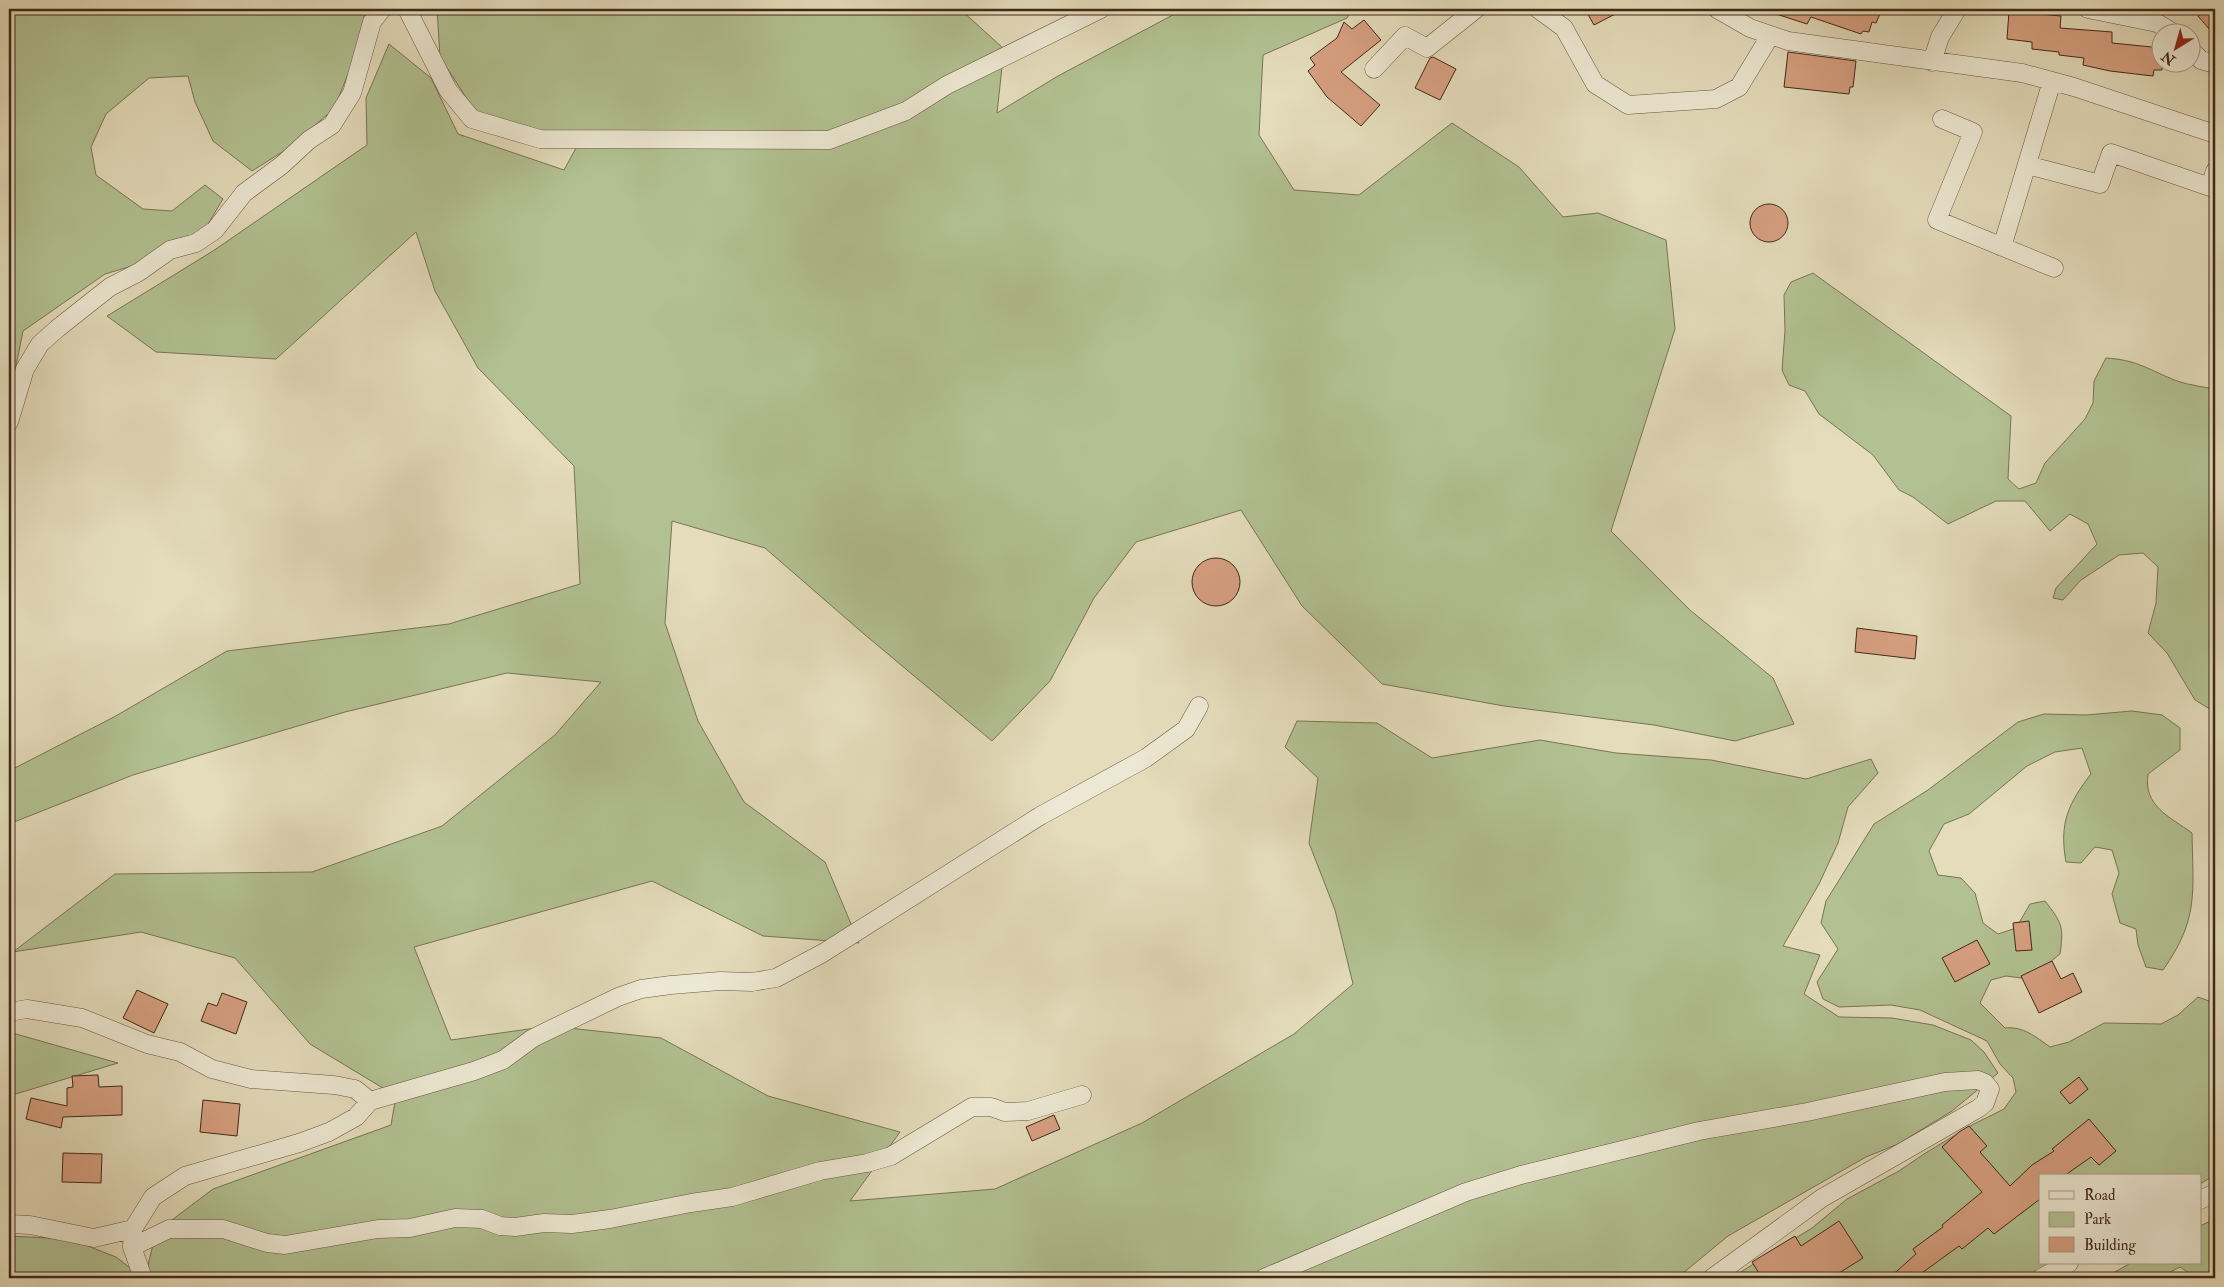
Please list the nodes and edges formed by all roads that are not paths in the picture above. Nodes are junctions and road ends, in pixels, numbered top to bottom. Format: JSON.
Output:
{"nodes":[{"id":1,"x":382,"y":9,"type":"edge"},
{"id":2,"x":407,"y":9,"type":"edge"},
{"id":3,"x":1101,"y":9,"type":"edge"},
{"id":4,"x":1476,"y":9,"type":"edge"},
{"id":5,"x":1538,"y":9,"type":"edge"},
{"id":6,"x":1717,"y":9,"type":"edge"},
{"id":7,"x":1957,"y":9,"type":"edge"},
{"id":8,"x":2088,"y":9,"type":"edge"},
{"id":9,"x":2152,"y":22,"type":"edge"},
{"id":10,"x":1770,"y":36,"type":"junction"},
{"id":11,"x":2202,"y":60,"type":"edge"},
{"id":12,"x":1932,"y":62,"type":"junction"},
{"id":13,"x":2215,"y":64,"type":"edge"},
{"id":14,"x":1374,"y":69,"type":"dead end"},
{"id":15,"x":2052,"y":81,"type":"junction"},
{"id":16,"x":1942,"y":119,"type":"dead end"},
{"id":17,"x":2215,"y":134,"type":"edge"},
{"id":18,"x":2027,"y":165,"type":"junction"},
{"id":19,"x":2213,"y":184,"type":"edge"},
{"id":20,"x":2002,"y":247,"type":"junction"},
{"id":21,"x":2054,"y":268,"type":"dead end"},
{"id":22,"x":9,"y":422,"type":"edge"},
{"id":23,"x":1199,"y":706,"type":"dead end"},
{"id":24,"x":9,"y":1012,"type":"edge"},
{"id":25,"x":1082,"y":1096,"type":"dead end"},
{"id":26,"x":370,"y":1100,"type":"junction"},
{"id":27,"x":2215,"y":1193,"type":"edge"},
{"id":28,"x":2202,"y":1199,"type":"edge"},
{"id":29,"x":9,"y":1224,"type":"edge"},
{"id":30,"x":133,"y":1229,"type":"junction"},
{"id":31,"x":132,"y":1247,"type":"junction"},
{"id":32,"x":2067,"y":1264,"type":"edge"},
{"id":33,"x":143,"y":1278,"type":"edge"},
{"id":34,"x":1264,"y":1278,"type":"edge"},
{"id":35,"x":1712,"y":1278,"type":"edge"},
{"id":36,"x":2041,"y":1278,"type":"edge"}],
"edges":[{"from":1,"to":22,"type":"street"},
{"from":2,"to":3,"type":"street"},
{"from":4,"to":14,"type":"street"},
{"from":5,"to":10,"type":"street"},
{"from":6,"to":10,"type":"street"},
{"from":7,"to":12,"type":"street"},
{"from":8,"to":9,"type":"street"},
{"from":10,"to":12,"type":"street"},
{"from":11,"to":13,"type":"street"},
{"from":12,"to":15,"type":"street"},
{"from":15,"to":17,"type":"street"},
{"from":15,"to":18,"type":"street"},
{"from":16,"to":20,"type":"street"},
{"from":18,"to":19,"type":"street"},
{"from":18,"to":20,"type":"street"},
{"from":20,"to":21,"type":"street"},
{"from":23,"to":26,"type":"street"},
{"from":24,"to":26,"type":"street"},
{"from":25,"to":31,"type":"street"},
{"from":26,"to":30,"type":"street"},
{"from":27,"to":28,"type":"street"},
{"from":29,"to":30,"type":"street"},
{"from":30,"to":31,"type":"street"},
{"from":31,"to":33,"type":"street"},
{"from":32,"to":36,"type":"street"},
{"from":34,"to":35,"type":"street"}]}
